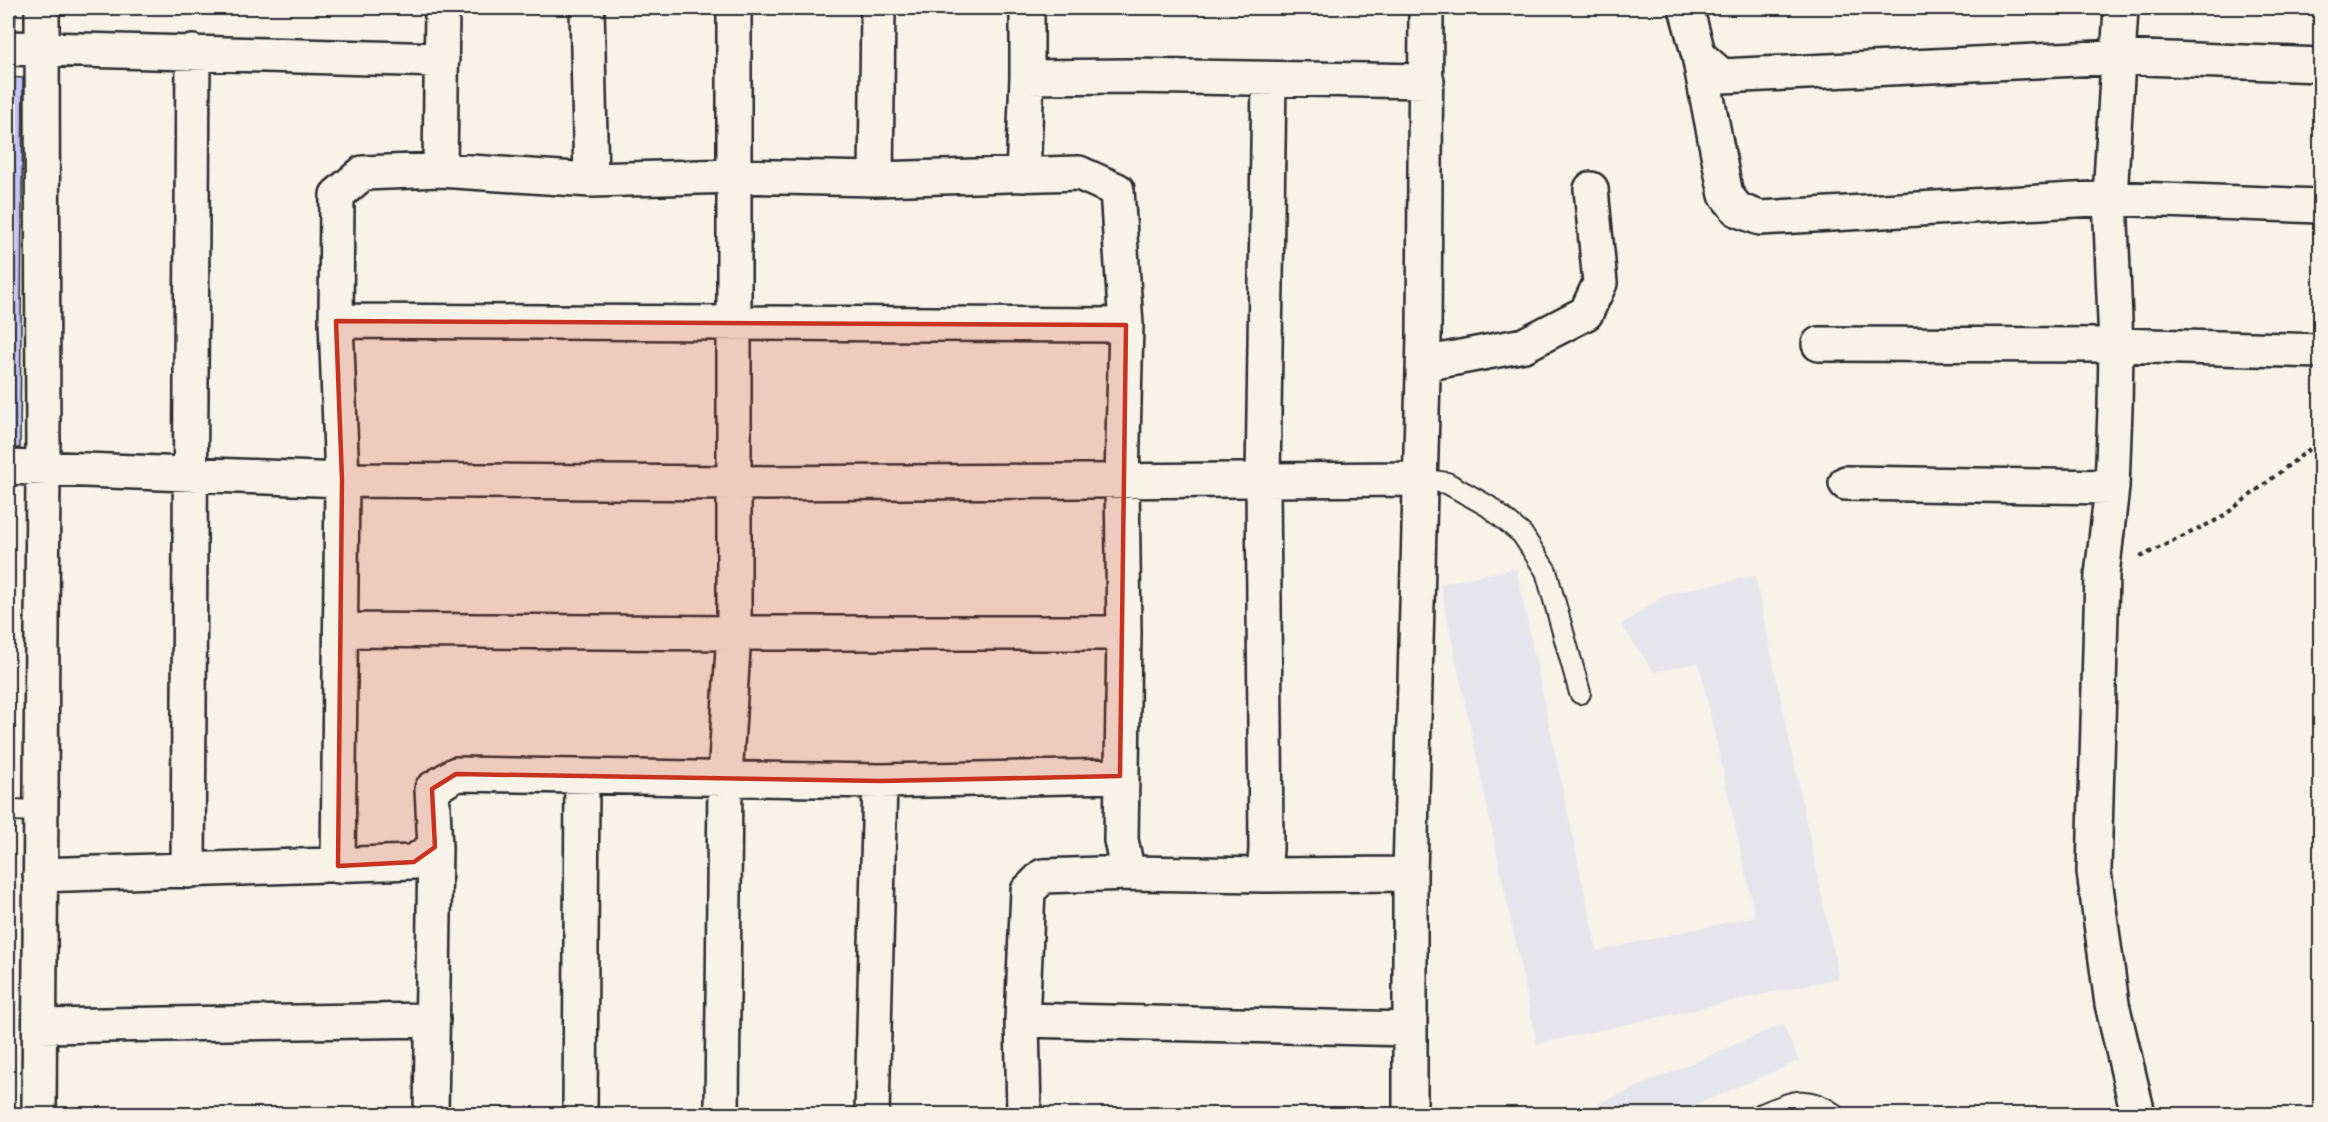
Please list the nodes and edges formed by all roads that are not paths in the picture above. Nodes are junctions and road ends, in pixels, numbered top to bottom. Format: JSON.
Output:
{"nodes":[{"id":1,"x":42,"y":8,"type":"edge"},
{"id":2,"x":442,"y":8,"type":"edge"},
{"id":3,"x":587,"y":8,"type":"edge"},
{"id":4,"x":734,"y":8,"type":"edge"},
{"id":5,"x":878,"y":8,"type":"edge"},
{"id":6,"x":1027,"y":8,"type":"edge"},
{"id":7,"x":1426,"y":8,"type":"edge"},
{"id":8,"x":1686,"y":8,"type":"edge"},
{"id":9,"x":2121,"y":8,"type":"edge"},
{"id":10,"x":8,"y":48,"type":"edge"},
{"id":11,"x":42,"y":48,"type":"junction"},
{"id":12,"x":193,"y":52,"type":"junction"},
{"id":13,"x":1699,"y":56,"type":"junction"},
{"id":14,"x":2119,"y":57,"type":"junction"},
{"id":15,"x":442,"y":60,"type":"junction"},
{"id":16,"x":2320,"y":65,"type":"edge"},
{"id":17,"x":1027,"y":77,"type":"junction"},
{"id":18,"x":1269,"y":79,"type":"junction"},
{"id":19,"x":1427,"y":81,"type":"junction"},
{"id":20,"x":440,"y":171,"type":"junction"},
{"id":21,"x":1023,"y":175,"type":"junction"},
{"id":22,"x":735,"y":176,"type":"junction"},
{"id":23,"x":876,"y":179,"type":"junction"},
{"id":24,"x":591,"y":180,"type":"junction"},
{"id":25,"x":1591,"y":189,"type":"dead end"},
{"id":26,"x":2110,"y":198,"type":"junction"},
{"id":27,"x":2320,"y":206,"type":"edge"},
{"id":28,"x":336,"y":321,"type":"junction"},
{"id":29,"x":732,"y":322,"type":"junction"},
{"id":30,"x":1126,"y":325,"type":"junction"},
{"id":31,"x":1819,"y":344,"type":"dead end"},
{"id":32,"x":2116,"y":345,"type":"junction"},
{"id":33,"x":2320,"y":351,"type":"edge"},
{"id":34,"x":1424,"y":364,"type":"junction"},
{"id":35,"x":8,"y":467,"type":"edge"},
{"id":36,"x":43,"y":468,"type":"junction"},
{"id":37,"x":190,"y":474,"type":"junction"},
{"id":38,"x":1122,"y":479,"type":"junction"},
{"id":39,"x":1420,"y":479,"type":"junction"},
{"id":40,"x":342,"y":480,"type":"junction"},
{"id":41,"x":1263,"y":480,"type":"junction"},
{"id":42,"x":735,"y":483,"type":"junction"},
{"id":43,"x":1846,"y":483,"type":"dead end"},
{"id":44,"x":2112,"y":488,"type":"junction"},
{"id":45,"x":341,"y":630,"type":"junction"},
{"id":46,"x":734,"y":633,"type":"junction"},
{"id":47,"x":1124,"y":633,"type":"junction"},
{"id":48,"x":1580,"y":693,"type":"dead end"},
{"id":49,"x":582,"y":776,"type":"junction"},
{"id":50,"x":1120,"y":776,"type":"junction"},
{"id":51,"x":725,"y":778,"type":"junction"},
{"id":52,"x":880,"y":781,"type":"junction"},
{"id":53,"x":8,"y":810,"type":"edge"},
{"id":54,"x":41,"y":811,"type":"junction"},
{"id":55,"x":435,"y":848,"type":"junction"},
{"id":56,"x":338,"y":866,"type":"junction"},
{"id":57,"x":188,"y":870,"type":"junction"},
{"id":58,"x":1128,"y":873,"type":"junction"},
{"id":59,"x":1410,"y":874,"type":"junction"},
{"id":60,"x":40,"y":875,"type":"junction"},
{"id":61,"x":1264,"y":875,"type":"junction"},
{"id":62,"x":433,"y":1020,"type":"junction"},
{"id":63,"x":1022,"y":1020,"type":"junction"},
{"id":64,"x":40,"y":1026,"type":"junction"},
{"id":65,"x":1410,"y":1029,"type":"junction"},
{"id":66,"x":39,"y":1114,"type":"edge"},
{"id":67,"x":431,"y":1114,"type":"edge"},
{"id":68,"x":580,"y":1114,"type":"edge"},
{"id":69,"x":722,"y":1114,"type":"edge"},
{"id":70,"x":872,"y":1114,"type":"edge"},
{"id":71,"x":1024,"y":1114,"type":"edge"},
{"id":72,"x":1410,"y":1114,"type":"edge"},
{"id":73,"x":1762,"y":1114,"type":"edge"},
{"id":74,"x":1834,"y":1114,"type":"edge"},
{"id":75,"x":2138,"y":1114,"type":"edge"}],
"edges":[{"from":1,"to":11,"type":"street"},
{"from":2,"to":15,"type":"street"},
{"from":3,"to":24,"type":"street"},
{"from":4,"to":22,"type":"street"},
{"from":5,"to":23,"type":"street"},
{"from":6,"to":17,"type":"street"},
{"from":7,"to":19,"type":"street"},
{"from":8,"to":13,"type":"street"},
{"from":9,"to":14,"type":"street"},
{"from":10,"to":11,"type":"street"},
{"from":11,"to":12,"type":"street"},
{"from":11,"to":36,"type":"street"},
{"from":12,"to":15,"type":"street"},
{"from":12,"to":37,"type":"street"},
{"from":13,"to":14,"type":"street"},
{"from":13,"to":26,"type":"street"},
{"from":14,"to":16,"type":"street"},
{"from":14,"to":26,"type":"street"},
{"from":15,"to":20,"type":"street"},
{"from":17,"to":18,"type":"street"},
{"from":17,"to":21,"type":"street"},
{"from":18,"to":19,"type":"street"},
{"from":18,"to":41,"type":"street"},
{"from":19,"to":34,"type":"street"},
{"from":20,"to":24,"type":"street"},
{"from":20,"to":28,"type":"street"},
{"from":21,"to":23,"type":"street"},
{"from":21,"to":30,"type":"street"},
{"from":22,"to":23,"type":"street"},
{"from":22,"to":24,"type":"street"},
{"from":22,"to":29,"type":"street"},
{"from":25,"to":34,"type":"street"},
{"from":26,"to":27,"type":"street"},
{"from":26,"to":32,"type":"street"},
{"from":28,"to":29,"type":"street"},
{"from":28,"to":40,"type":"street"},
{"from":29,"to":30,"type":"street"},
{"from":29,"to":42,"type":"street"},
{"from":30,"to":38,"type":"street"},
{"from":31,"to":32,"type":"street"},
{"from":32,"to":33,"type":"street"},
{"from":32,"to":44,"type":"street"},
{"from":34,"to":39,"type":"street"},
{"from":35,"to":36,"type":"street"},
{"from":36,"to":37,"type":"street"},
{"from":36,"to":54,"type":"street"},
{"from":37,"to":40,"type":"street"},
{"from":37,"to":57,"type":"street"},
{"from":38,"to":41,"type":"street"},
{"from":38,"to":42,"type":"street"},
{"from":38,"to":47,"type":"street"},
{"from":39,"to":41,"type":"street"},
{"from":39,"to":48,"type":"lane"},
{"from":39,"to":59,"type":"street"},
{"from":40,"to":42,"type":"street"},
{"from":40,"to":45,"type":"street"},
{"from":41,"to":61,"type":"street"},
{"from":42,"to":46,"type":"street"},
{"from":43,"to":44,"type":"street"},
{"from":44,"to":75,"type":"street"},
{"from":45,"to":46,"type":"street"},
{"from":45,"to":56,"type":"street"},
{"from":46,"to":47,"type":"street"},
{"from":46,"to":51,"type":"street"},
{"from":47,"to":50,"type":"street"},
{"from":49,"to":51,"type":"street"},
{"from":49,"to":55,"type":"street"},
{"from":49,"to":68,"type":"street"},
{"from":50,"to":52,"type":"street"},
{"from":50,"to":58,"type":"street"},
{"from":51,"to":52,"type":"street"},
{"from":51,"to":69,"type":"street"},
{"from":52,"to":70,"type":"street"},
{"from":53,"to":54,"type":"lane"},
{"from":54,"to":60,"type":"street"},
{"from":55,"to":56,"type":"street"},
{"from":55,"to":62,"type":"street"},
{"from":56,"to":57,"type":"street"},
{"from":57,"to":60,"type":"street"},
{"from":58,"to":61,"type":"street"},
{"from":58,"to":63,"type":"street"},
{"from":59,"to":61,"type":"street"},
{"from":59,"to":65,"type":"street"},
{"from":60,"to":64,"type":"street"},
{"from":62,"to":64,"type":"street"},
{"from":62,"to":67,"type":"street"},
{"from":63,"to":65,"type":"street"},
{"from":63,"to":71,"type":"street"},
{"from":64,"to":66,"type":"street"},
{"from":65,"to":72,"type":"street"},
{"from":73,"to":74,"type":"lane"}]}
